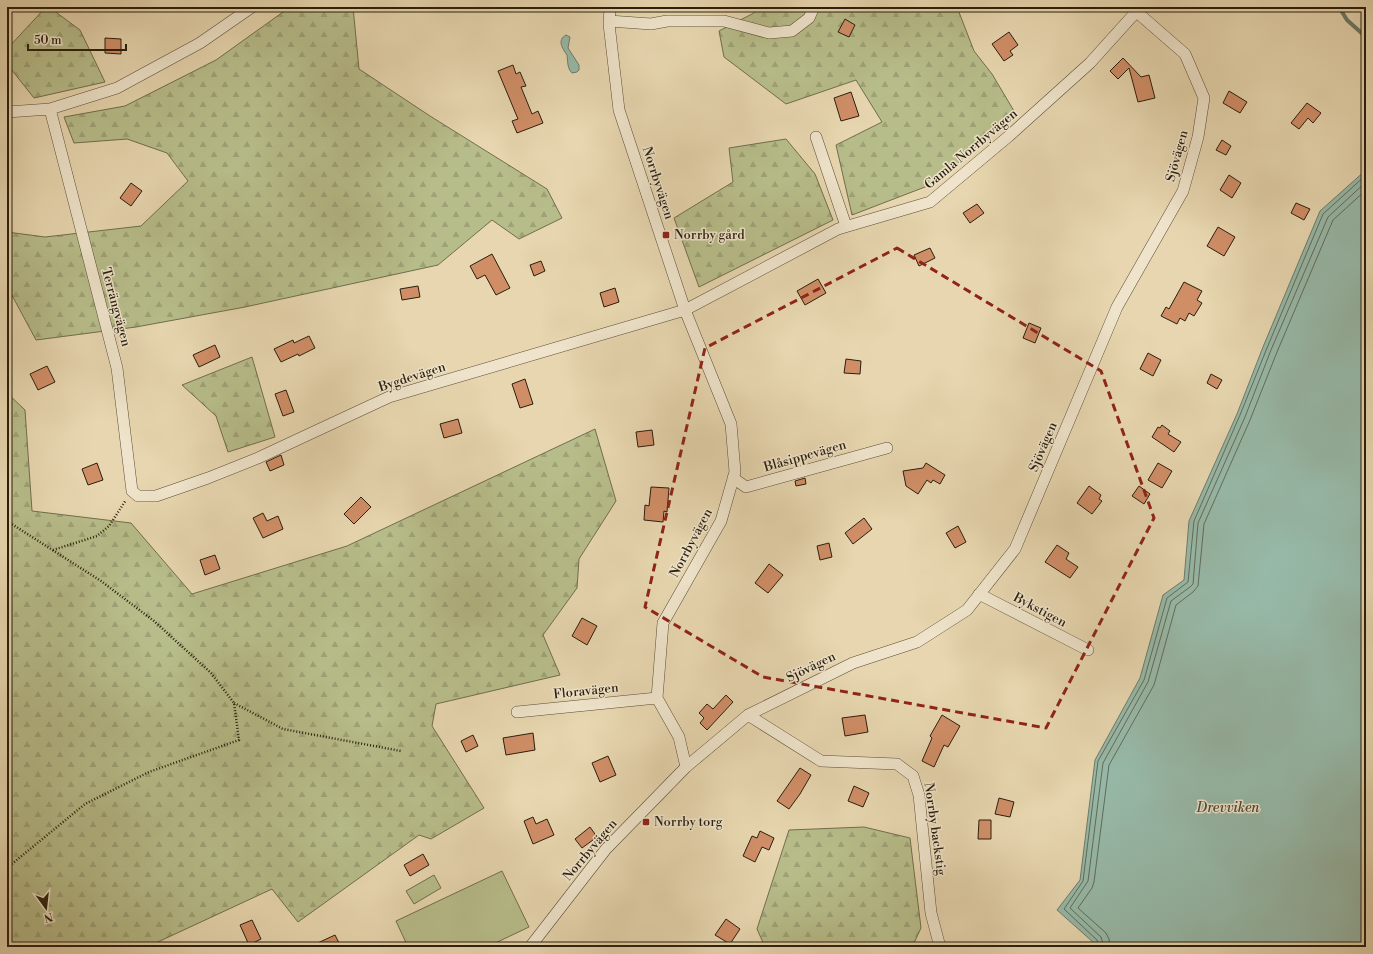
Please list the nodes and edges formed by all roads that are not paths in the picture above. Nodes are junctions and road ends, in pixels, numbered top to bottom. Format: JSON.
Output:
{"nodes":[{"id":1,"x":252,"y":7,"type":"edge"},
{"id":2,"x":610,"y":7,"type":"edge"},
{"id":3,"x":814,"y":7,"type":"edge"},
{"id":4,"x":1133,"y":10,"type":"edge"},
{"id":5,"x":609,"y":21,"type":"junction"},
{"id":6,"x":50,"y":108,"type":"junction"},
{"id":7,"x":7,"y":112,"type":"edge"},
{"id":8,"x":816,"y":137,"type":"dead end"},
{"id":9,"x":846,"y":226,"type":"junction"},
{"id":10,"x":685,"y":310,"type":"junction"},
{"id":11,"x":887,"y":448,"type":"dead end"},
{"id":12,"x":733,"y":478,"type":"junction"},
{"id":13,"x":156,"y":496,"type":"joint"},
{"id":14,"x":979,"y":594,"type":"junction"},
{"id":15,"x":1088,"y":650,"type":"dead end"},
{"id":16,"x":657,"y":698,"type":"junction"},
{"id":17,"x":517,"y":712,"type":"dead end"},
{"id":18,"x":748,"y":715,"type":"junction"},
{"id":19,"x":686,"y":767,"type":"junction"},
{"id":20,"x":530,"y":947,"type":"edge"},
{"id":21,"x":940,"y":947,"type":"edge"}],
"edges":[{"from":1,"to":6,"type":"street"},
{"from":2,"to":5,"type":"street","name":"Norrbyvägen"},
{"from":3,"to":5,"type":"street"},
{"from":4,"to":9,"type":"street","name":"Gamla Norrbyvägen"},
{"from":4,"to":14,"type":"street","name":"Sjövägen"},
{"from":5,"to":10,"type":"street","name":"Norrbyvägen"},
{"from":6,"to":7,"type":"street"},
{"from":6,"to":13,"type":"street","name":"Terrängvägen"},
{"from":8,"to":9,"type":"street"},
{"from":9,"to":10,"type":"street","name":"Gamla Norrbyvägen"},
{"from":10,"to":12,"type":"street","name":"Norrbyvägen"},
{"from":10,"to":13,"type":"street","name":"Bygdevägen"},
{"from":11,"to":12,"type":"street","name":"Blåsippevägen"},
{"from":12,"to":16,"type":"street","name":"Norrbyvägen"},
{"from":14,"to":15,"type":"street","name":"Bykstigen"},
{"from":14,"to":18,"type":"street","name":"Sjövägen"},
{"from":16,"to":17,"type":"street","name":"Floravägen"},
{"from":16,"to":19,"type":"street"},
{"from":18,"to":19,"type":"street","name":"Sjövägen"},
{"from":18,"to":21,"type":"street","name":"Norrby backstig"},
{"from":19,"to":20,"type":"street","name":"Norrbyvägen"}]}
